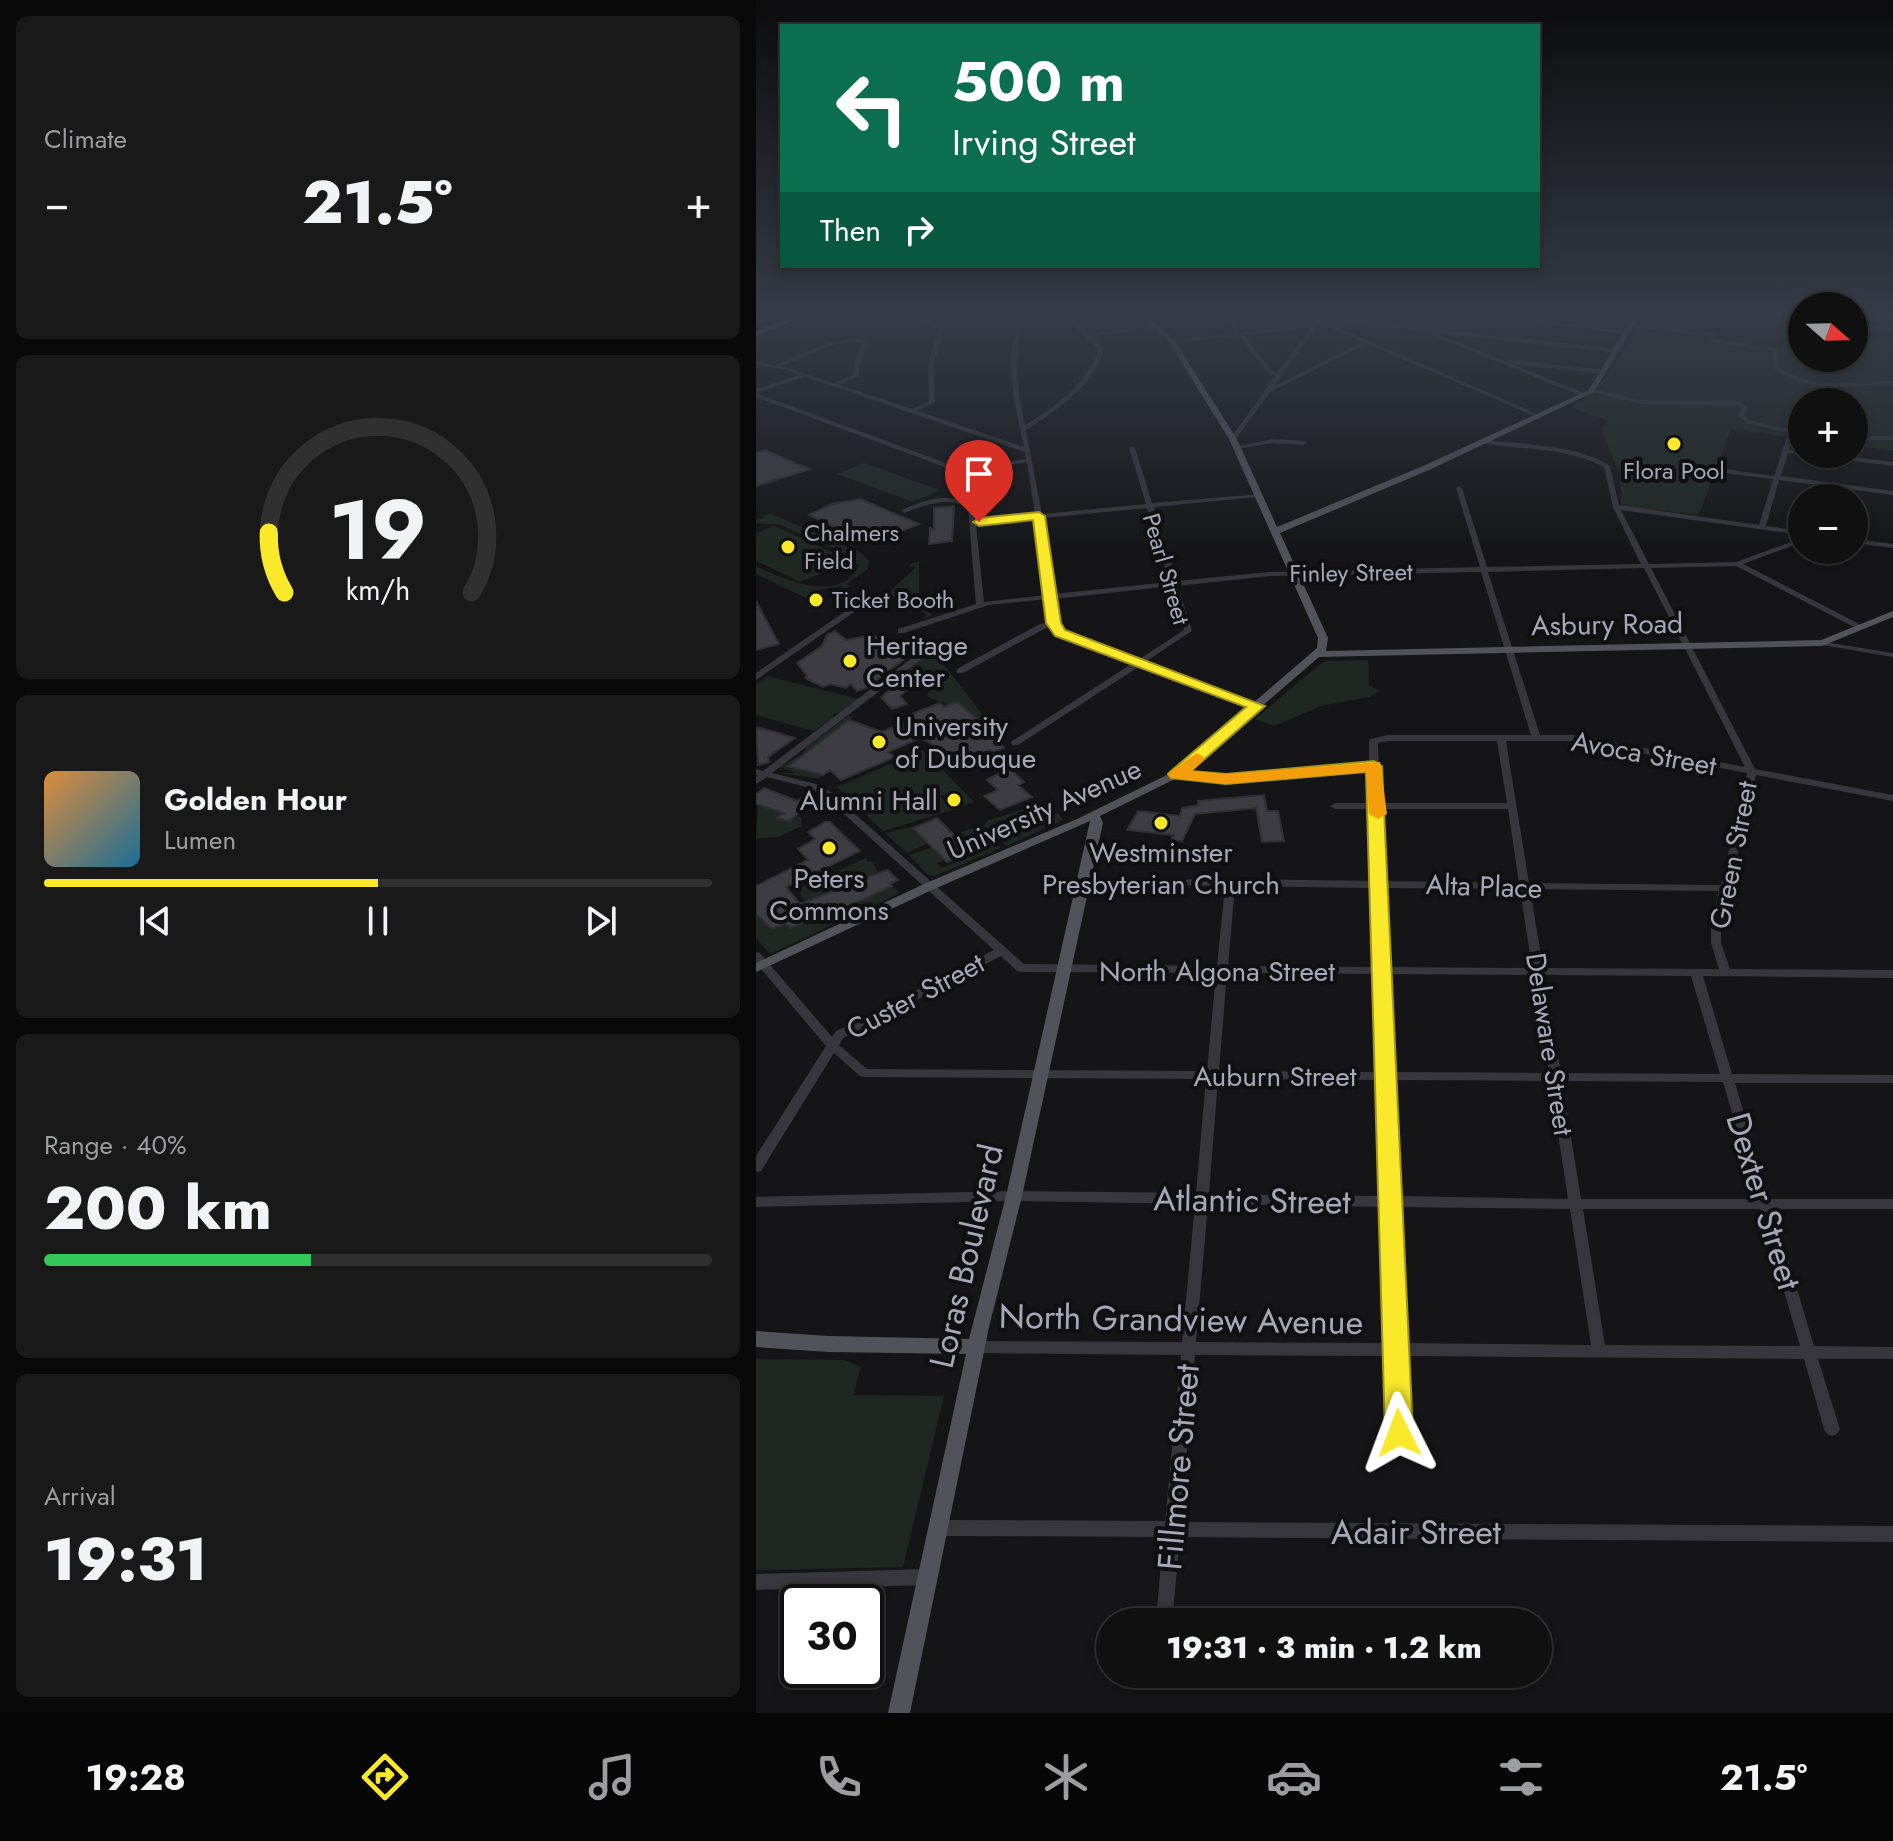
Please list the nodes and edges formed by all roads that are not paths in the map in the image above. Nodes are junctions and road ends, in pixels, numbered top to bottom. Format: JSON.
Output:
{"nodes":[{"id":1,"x":756,"y":393,"type":"edge"},
{"id":2,"x":857,"y":393,"type":"edge"},
{"id":3,"x":932,"y":393,"type":"edge"},
{"id":4,"x":1017,"y":393,"type":"edge"},
{"id":5,"x":1068,"y":393,"type":"edge"},
{"id":6,"x":1204,"y":393,"type":"edge"},
{"id":7,"x":1268,"y":393,"type":"edge"},
{"id":8,"x":1485,"y":393,"type":"edge"},
{"id":9,"x":1588,"y":393,"type":"joint"},
{"id":10,"x":911,"y":412,"type":"junction"},
{"id":11,"x":1539,"y":416,"type":"junction"},
{"id":12,"x":1024,"y":431,"type":"junction"},
{"id":13,"x":1788,"y":431,"type":"edge"},
{"id":14,"x":1868,"y":438,"type":"edge"},
{"id":15,"x":1893,"y":438,"type":"edge"},
{"id":16,"x":991,"y":439,"type":"junction"},
{"id":17,"x":1233,"y":439,"type":"junction"},
{"id":18,"x":1788,"y":441,"type":"edge"},
{"id":19,"x":1482,"y":442,"type":"junction"},
{"id":20,"x":1304,"y":443,"type":"dead end"},
{"id":21,"x":1237,"y":447,"type":"junction"},
{"id":22,"x":1132,"y":448,"type":"dead end"},
{"id":23,"x":1028,"y":451,"type":"junction"},
{"id":24,"x":1785,"y":451,"type":"junction"},
{"id":25,"x":1788,"y":451,"type":"edge"},
{"id":26,"x":1030,"y":460,"type":"junction"},
{"id":27,"x":1868,"y":461,"type":"edge"},
{"id":28,"x":1893,"y":464,"type":"edge"},
{"id":29,"x":1716,"y":470,"type":"dead end"},
{"id":30,"x":1777,"y":478,"type":"junction"},
{"id":31,"x":1459,"y":488,"type":"dead end"},
{"id":32,"x":1893,"y":493,"type":"edge"},
{"id":33,"x":1258,"y":495,"type":"junction"},
{"id":34,"x":1148,"y":505,"type":"junction"},
{"id":35,"x":1616,"y":507,"type":"junction"},
{"id":36,"x":904,"y":511,"type":"dead end"},
{"id":37,"x":1039,"y":516,"type":"junction"},
{"id":38,"x":974,"y":523,"type":"junction"},
{"id":39,"x":1762,"y":527,"type":"junction"},
{"id":40,"x":1276,"y":531,"type":"junction"},
{"id":41,"x":1788,"y":531,"type":"edge"},
{"id":42,"x":1868,"y":543,"type":"edge"},
{"id":43,"x":1788,"y":545,"type":"edge"},
{"id":44,"x":1893,"y":546,"type":"edge"},
{"id":45,"x":1737,"y":564,"type":"junction"},
{"id":46,"x":1647,"y":567,"type":"junction"},
{"id":47,"x":1483,"y":570,"type":"junction"},
{"id":48,"x":1296,"y":575,"type":"junction"},
{"id":49,"x":1172,"y":584,"type":"junction"},
{"id":50,"x":1051,"y":597,"type":"junction"},
{"id":51,"x":980,"y":605,"type":"junction"},
{"id":52,"x":856,"y":608,"type":"dead end"},
{"id":53,"x":1893,"y":614,"type":"edge"},
{"id":54,"x":1053,"y":623,"type":"junction"},
{"id":55,"x":1861,"y":627,"type":"junction"},
{"id":56,"x":901,"y":631,"type":"dead end"},
{"id":57,"x":1822,"y":643,"type":"junction"},
{"id":58,"x":1688,"y":647,"type":"junction"},
{"id":59,"x":935,"y":649,"type":"dead end"},
{"id":60,"x":1508,"y":650,"type":"junction"},
{"id":61,"x":1317,"y":654,"type":"junction"},
{"id":62,"x":1893,"y":655,"type":"edge"},
{"id":63,"x":1140,"y":662,"type":"junction"},
{"id":64,"x":960,"y":671,"type":"dead end"},
{"id":65,"x":756,"y":677,"type":"edge"},
{"id":66,"x":1257,"y":706,"type":"junction"},
{"id":67,"x":1501,"y":738,"type":"junction"},
{"id":68,"x":1536,"y":738,"type":"junction"},
{"id":69,"x":1015,"y":743,"type":"dead end"},
{"id":70,"x":1374,"y":766,"type":"junction"},
{"id":71,"x":1752,"y":772,"type":"junction"},
{"id":72,"x":1177,"y":774,"type":"junction"},
{"id":73,"x":759,"y":776,"type":"edge"},
{"id":74,"x":1893,"y":798,"type":"edge"},
{"id":75,"x":1335,"y":806,"type":"dead end"},
{"id":76,"x":1378,"y":806,"type":"junction"},
{"id":77,"x":1511,"y":806,"type":"junction"},
{"id":78,"x":1094,"y":815,"type":"junction"},
{"id":79,"x":1148,"y":882,"type":"dead end"},
{"id":80,"x":1230,"y":882,"type":"junction"},
{"id":81,"x":1379,"y":883,"type":"junction"},
{"id":82,"x":928,"y":887,"type":"junction"},
{"id":83,"x":1525,"y":887,"type":"junction"},
{"id":84,"x":1723,"y":888,"type":"junction"},
{"id":85,"x":1001,"y":951,"type":"junction"},
{"id":86,"x":759,"y":963,"type":"edge"},
{"id":87,"x":1062,"y":970,"type":"junction"},
{"id":88,"x":1538,"y":971,"type":"junction"},
{"id":89,"x":1223,"y":972,"type":"junction"},
{"id":90,"x":1382,"y":972,"type":"junction"},
{"id":91,"x":1696,"y":973,"type":"junction"},
{"id":92,"x":1726,"y":973,"type":"junction"},
{"id":93,"x":1893,"y":974,"type":"edge"},
{"id":94,"x":832,"y":1045,"type":"junction"},
{"id":95,"x":1040,"y":1072,"type":"junction"},
{"id":96,"x":1213,"y":1076,"type":"junction"},
{"id":97,"x":1555,"y":1076,"type":"junction"},
{"id":98,"x":1387,"y":1077,"type":"junction"},
{"id":99,"x":1727,"y":1078,"type":"junction"},
{"id":100,"x":1893,"y":1079,"type":"edge"},
{"id":101,"x":756,"y":1167,"type":"edge"},
{"id":102,"x":1014,"y":1196,"type":"junction"},
{"id":103,"x":1202,"y":1200,"type":"junction"},
{"id":104,"x":756,"y":1202,"type":"edge"},
{"id":105,"x":1390,"y":1202,"type":"junction"},
{"id":106,"x":1764,"y":1203,"type":"junction"},
{"id":107,"x":1575,"y":1204,"type":"junction"},
{"id":108,"x":1893,"y":1204,"type":"edge"},
{"id":109,"x":756,"y":1339,"type":"edge"},
{"id":110,"x":976,"y":1347,"type":"junction"},
{"id":111,"x":1189,"y":1348,"type":"junction"},
{"id":112,"x":1599,"y":1350,"type":"junction"},
{"id":113,"x":1395,"y":1351,"type":"junction"},
{"id":114,"x":1890,"y":1351,"type":"edge"},
{"id":115,"x":1809,"y":1353,"type":"junction"},
{"id":116,"x":1832,"y":1429,"type":"dead end"},
{"id":117,"x":1399,"y":1433,"type":"dead end"},
{"id":118,"x":939,"y":1528,"type":"junction"},
{"id":119,"x":1172,"y":1531,"type":"junction"},
{"id":120,"x":1893,"y":1534,"type":"edge"},
{"id":121,"x":929,"y":1577,"type":"junction"},
{"id":122,"x":756,"y":1582,"type":"edge"},
{"id":123,"x":1165,"y":1608,"type":"edge"},
{"id":124,"x":899,"y":1713,"type":"edge"}],
"edges":[{"from":1,"to":26,"type":"street"},
{"from":2,"to":10,"type":"street"},
{"from":3,"to":10,"type":"street"},
{"from":4,"to":12,"type":"street"},
{"from":5,"to":12,"type":"street"},
{"from":6,"to":17,"type":"main road"},
{"from":7,"to":17,"type":"street"},
{"from":8,"to":11,"type":"street"},
{"from":9,"to":11,"type":"main road"},
{"from":9,"to":13,"type":"street"},
{"from":10,"to":16,"type":"street"},
{"from":11,"to":19,"type":"main road"},
{"from":12,"to":16,"type":"street"},
{"from":12,"to":23,"type":"street"},
{"from":14,"to":15,"type":"street"},
{"from":16,"to":23,"type":"street"},
{"from":17,"to":21,"type":"main road"},
{"from":18,"to":24,"type":"street"},
{"from":19,"to":35,"type":"street","name":"Green Street"},
{"from":19,"to":40,"type":"main road"},
{"from":20,"to":21,"type":"street"},
{"from":21,"to":33,"type":"main road"},
{"from":22,"to":34,"type":"street","name":"Pearl Street"},
{"from":23,"to":26,"type":"street"},
{"from":24,"to":25,"type":"street"},
{"from":24,"to":30,"type":"street"},
{"from":26,"to":37,"type":"street"},
{"from":27,"to":28,"type":"street"},
{"from":29,"to":30,"type":"street"},
{"from":30,"to":32,"type":"street"},
{"from":30,"to":39,"type":"street"},
{"from":31,"to":47,"type":"street"},
{"from":33,"to":34,"type":"street"},
{"from":33,"to":40,"type":"main road"},
{"from":34,"to":37,"type":"street"},
{"from":34,"to":49,"type":"street","name":"Pearl Street"},
{"from":35,"to":39,"type":"street"},
{"from":35,"to":46,"type":"street","name":"Green Street"},
{"from":36,"to":38,"type":"street"},
{"from":37,"to":38,"type":"street"},
{"from":37,"to":50,"type":"street"},
{"from":38,"to":51,"type":"street"},
{"from":39,"to":41,"type":"street"},
{"from":40,"to":48,"type":"main road"},
{"from":42,"to":44,"type":"street"},
{"from":43,"to":45,"type":"street","name":"Finley Street"},
{"from":45,"to":46,"type":"street","name":"Finley Street"},
{"from":45,"to":55,"type":"street"},
{"from":46,"to":47,"type":"street","name":"Finley Street"},
{"from":46,"to":58,"type":"street","name":"Green Street"},
{"from":47,"to":48,"type":"street","name":"Finley Street"},
{"from":47,"to":60,"type":"street"},
{"from":48,"to":49,"type":"street","name":"Finley Street"},
{"from":48,"to":61,"type":"main road"},
{"from":49,"to":50,"type":"street","name":"Finley Street"},
{"from":49,"to":63,"type":"street","name":"Pearl Street"},
{"from":50,"to":51,"type":"street","name":"Finley Street"},
{"from":50,"to":54,"type":"street"},
{"from":51,"to":56,"type":"street","name":"Finley Street"},
{"from":52,"to":65,"type":"street"},
{"from":53,"to":55,"type":"main road","name":"Asbury Road"},
{"from":54,"to":63,"type":"street"},
{"from":54,"to":64,"type":"street"},
{"from":55,"to":57,"type":"main road","name":"Asbury Road"},
{"from":57,"to":58,"type":"main road","name":"Asbury Road"},
{"from":57,"to":62,"type":"street"},
{"from":58,"to":60,"type":"main road","name":"Asbury Road"},
{"from":58,"to":71,"type":"street","name":"Green Street"},
{"from":59,"to":73,"type":"street"},
{"from":60,"to":61,"type":"main road","name":"Asbury Road"},
{"from":60,"to":68,"type":"street"},
{"from":61,"to":66,"type":"main road","name":"University Avenue"},
{"from":63,"to":66,"type":"street"},
{"from":63,"to":69,"type":"street","name":"Pearl Street"},
{"from":66,"to":72,"type":"main road","name":"University Avenue"},
{"from":67,"to":68,"type":"street","name":"Avoca Street"},
{"from":67,"to":70,"type":"street","name":"Avoca Street"},
{"from":67,"to":77,"type":"street","name":"Delaware Street"},
{"from":68,"to":71,"type":"street","name":"Avoca Street"},
{"from":70,"to":72,"type":"street"},
{"from":70,"to":76,"type":"street"},
{"from":71,"to":74,"type":"street","name":"Avoca Street"},
{"from":71,"to":84,"type":"street","name":"Green Street"},
{"from":72,"to":78,"type":"main road","name":"University Avenue"},
{"from":73,"to":82,"type":"street","name":"North Algona Street"},
{"from":75,"to":76,"type":"street"},
{"from":76,"to":77,"type":"street"},
{"from":76,"to":81,"type":"street"},
{"from":77,"to":83,"type":"street","name":"Delaware Street"},
{"from":78,"to":82,"type":"main road","name":"University Avenue"},
{"from":78,"to":87,"type":"main road","name":"Loras Boulevard"},
{"from":79,"to":80,"type":"street","name":"Alta Place"},
{"from":80,"to":81,"type":"street","name":"Alta Place"},
{"from":80,"to":89,"type":"street","name":"Fillmore Street"},
{"from":81,"to":83,"type":"street","name":"Alta Place"},
{"from":81,"to":90,"type":"street"},
{"from":82,"to":85,"type":"street","name":"North Algona Street"},
{"from":82,"to":86,"type":"main road","name":"University Avenue"},
{"from":83,"to":84,"type":"street","name":"Alta Place"},
{"from":83,"to":88,"type":"street","name":"Delaware Street"},
{"from":84,"to":92,"type":"street","name":"Green Street"},
{"from":85,"to":87,"type":"street","name":"North Algona Street"},
{"from":85,"to":94,"type":"street","name":"Custer Street"},
{"from":86,"to":94,"type":"street","name":"Auburn Street"},
{"from":87,"to":89,"type":"street","name":"North Algona Street"},
{"from":87,"to":95,"type":"main road","name":"Loras Boulevard"},
{"from":88,"to":90,"type":"street","name":"North Algona Street"},
{"from":88,"to":91,"type":"street","name":"North Algona Street"},
{"from":88,"to":97,"type":"street","name":"Delaware Street"},
{"from":89,"to":90,"type":"street","name":"North Algona Street"},
{"from":89,"to":96,"type":"street","name":"Fillmore Street"},
{"from":90,"to":98,"type":"street"},
{"from":91,"to":92,"type":"street","name":"North Algona Street"},
{"from":91,"to":99,"type":"street","name":"Dexter Street"},
{"from":92,"to":93,"type":"street","name":"North Algona Street"},
{"from":94,"to":95,"type":"street","name":"Auburn Street"},
{"from":94,"to":101,"type":"street","name":"Custer Street"},
{"from":95,"to":96,"type":"street","name":"Auburn Street"},
{"from":95,"to":102,"type":"main road","name":"Loras Boulevard"},
{"from":96,"to":98,"type":"street","name":"Auburn Street"},
{"from":96,"to":103,"type":"street","name":"Fillmore Street"},
{"from":97,"to":98,"type":"street","name":"Auburn Street"},
{"from":97,"to":99,"type":"street","name":"Auburn Street"},
{"from":97,"to":107,"type":"street","name":"Delaware Street"},
{"from":98,"to":105,"type":"street"},
{"from":99,"to":100,"type":"street","name":"Auburn Street"},
{"from":99,"to":106,"type":"street","name":"Dexter Street"},
{"from":102,"to":103,"type":"street","name":"Atlantic Street"},
{"from":102,"to":104,"type":"street","name":"Atlantic Street"},
{"from":102,"to":110,"type":"main road","name":"Loras Boulevard"},
{"from":103,"to":105,"type":"street","name":"Atlantic Street"},
{"from":103,"to":111,"type":"street","name":"Fillmore Street"},
{"from":105,"to":107,"type":"street","name":"Atlantic Street"},
{"from":105,"to":113,"type":"street"},
{"from":106,"to":107,"type":"street","name":"Atlantic Street"},
{"from":106,"to":108,"type":"street","name":"Atlantic Street"},
{"from":106,"to":115,"type":"street","name":"Dexter Street"},
{"from":107,"to":112,"type":"street","name":"Delaware Street"},
{"from":109,"to":110,"type":"main road","name":"North Grandview Avenue"},
{"from":110,"to":111,"type":"street","name":"North Grandview Avenue"},
{"from":110,"to":118,"type":"main road","name":"Loras Boulevard"},
{"from":111,"to":113,"type":"street","name":"North Grandview Avenue"},
{"from":111,"to":119,"type":"street","name":"Fillmore Street"},
{"from":112,"to":113,"type":"street","name":"North Grandview Avenue"},
{"from":112,"to":115,"type":"street","name":"North Grandview Avenue"},
{"from":113,"to":117,"type":"street"},
{"from":114,"to":115,"type":"street","name":"North Grandview Avenue"},
{"from":115,"to":116,"type":"street","name":"Dexter Street"},
{"from":118,"to":119,"type":"street","name":"Adair Street"},
{"from":118,"to":121,"type":"main road","name":"Loras Boulevard"},
{"from":119,"to":120,"type":"street","name":"Adair Street"},
{"from":119,"to":123,"type":"street","name":"Fillmore Street"},
{"from":121,"to":122,"type":"street"},
{"from":121,"to":124,"type":"main road","name":"Loras Boulevard"}]}
